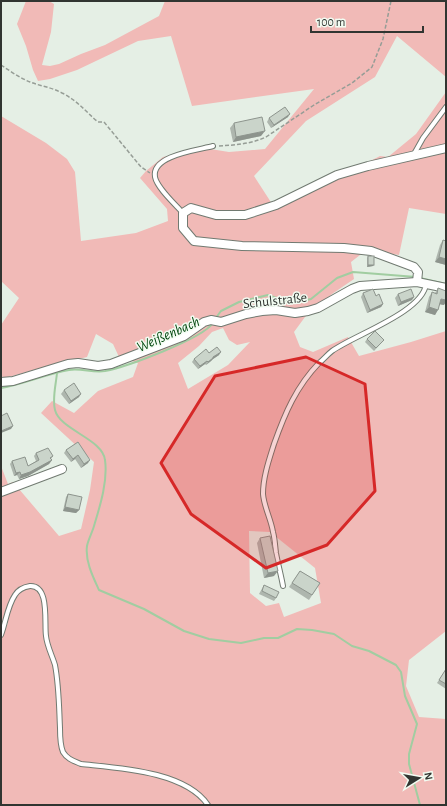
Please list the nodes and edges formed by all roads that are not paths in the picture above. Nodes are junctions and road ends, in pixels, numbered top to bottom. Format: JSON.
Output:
{"nodes":[{"id":1,"x":446,"y":107,"type":"edge"},
{"id":2,"x":213,"y":146,"type":"road end"},
{"id":3,"x":446,"y":148,"type":"edge"},
{"id":4,"x":413,"y":155,"type":"junction"},
{"id":5,"x":183,"y":213,"type":"junction"},
{"id":6,"x":417,"y":278,"type":"junction"},
{"id":7,"x":426,"y":284,"type":"junction"},
{"id":8,"x":446,"y":288,"type":"edge"},
{"id":9,"x":1,"y":382,"type":"edge"},
{"id":10,"x":62,"y":469,"type":"dead end"},
{"id":11,"x":1,"y":492,"type":"edge"},
{"id":12,"x":283,"y":586,"type":"dead end"},
{"id":13,"x":1,"y":635,"type":"edge"},
{"id":14,"x":208,"y":805,"type":"edge"}],
"edges":[{"from":1,"to":4,"type":"lane"},
{"from":2,"to":5,"type":"lane"},
{"from":3,"to":4,"type":"street"},
{"from":4,"to":5,"type":"street"},
{"from":5,"to":6,"type":"street"},
{"from":6,"to":7,"type":"street"},
{"from":6,"to":9,"type":"street","name":"Schulstraße"},
{"from":7,"to":8,"type":"street"},
{"from":7,"to":12,"type":"lane"},
{"from":10,"to":11,"type":"street"},
{"from":13,"to":14,"type":"lane"}]}
